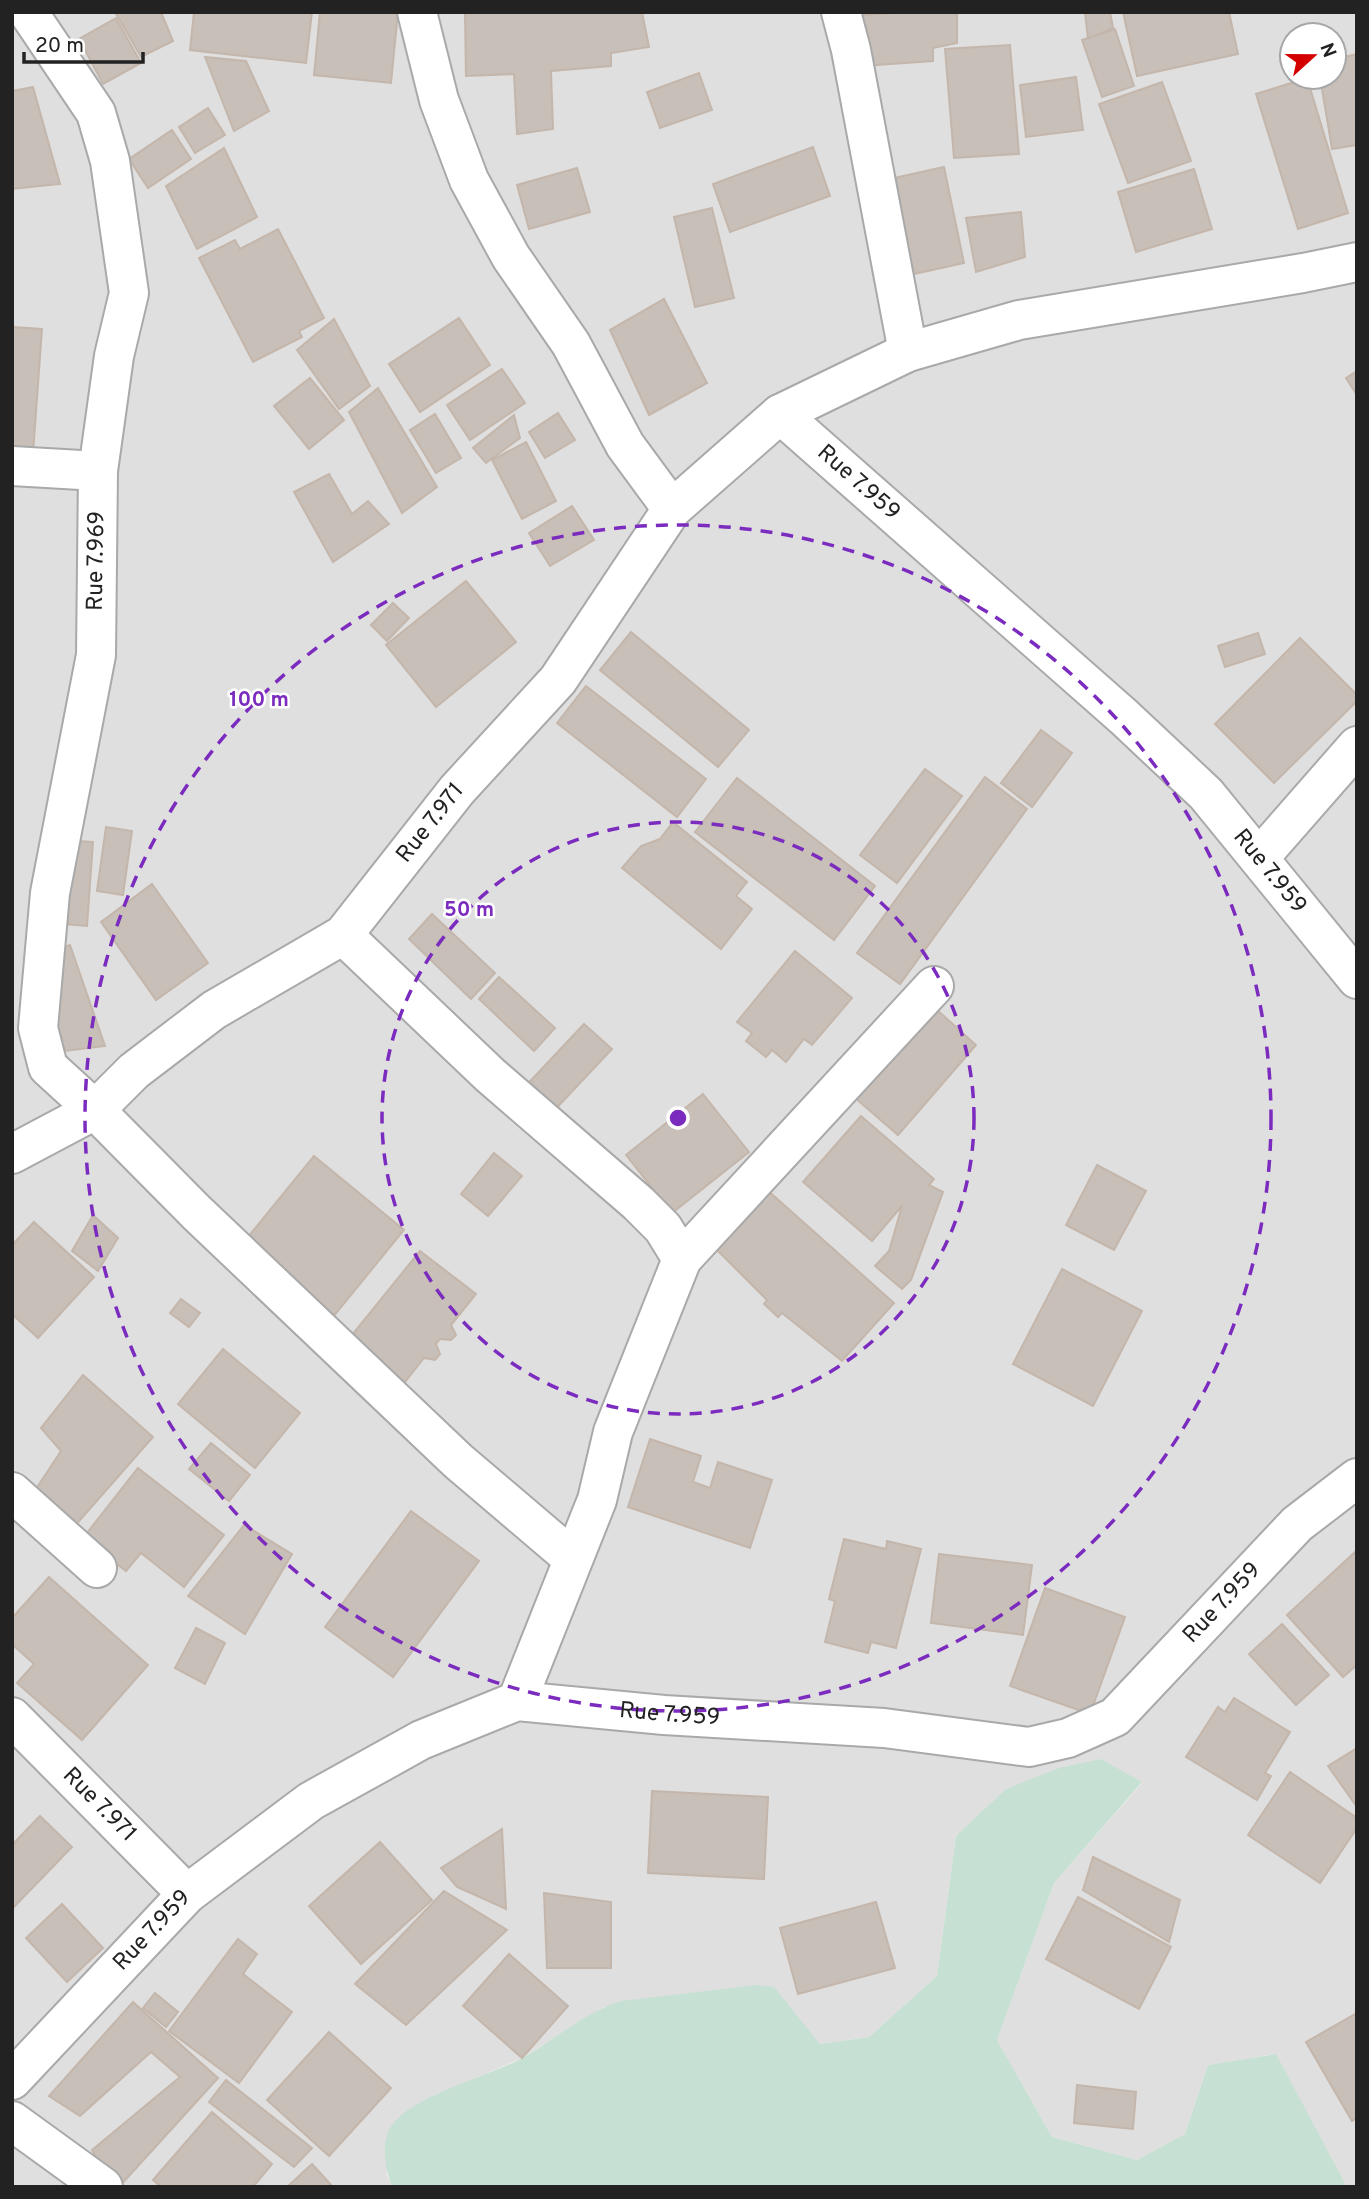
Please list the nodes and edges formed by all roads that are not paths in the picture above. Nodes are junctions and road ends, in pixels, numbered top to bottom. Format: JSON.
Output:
{"nodes":[{"id":1,"x":28,"y":12,"type":"edge"},
{"id":2,"x":417,"y":12,"type":"edge"},
{"id":3,"x":841,"y":12,"type":"edge"},
{"id":4,"x":1357,"y":262,"type":"edge"},
{"id":5,"x":908,"y":352,"type":"junction"},
{"id":6,"x":780,"y":414,"type":"junction"},
{"id":7,"x":12,"y":466,"type":"edge"},
{"id":8,"x":98,"y":471,"type":"junction"},
{"id":9,"x":672,"y":509,"type":"junction"},
{"id":10,"x":1357,"y":746,"type":"edge"},
{"id":11,"x":1259,"y":859,"type":"junction"},
{"id":12,"x":343,"y":935,"type":"junction"},
{"id":13,"x":1357,"y":979,"type":"edge"},
{"id":14,"x":934,"y":986,"type":"dead end"},
{"id":15,"x":25,"y":1030,"type":"edge"},
{"id":16,"x":95,"y":1110,"type":"junction"},
{"id":17,"x":12,"y":1154,"type":"edge"},
{"id":18,"x":682,"y":1259,"type":"junction"},
{"id":19,"x":1357,"y":1478,"type":"edge"},
{"id":20,"x":12,"y":1492,"type":"edge"},
{"id":21,"x":572,"y":1558,"type":"junction"},
{"id":22,"x":97,"y":1568,"type":"dead end"},
{"id":23,"x":517,"y":1701,"type":"junction"},
{"id":24,"x":12,"y":1717,"type":"edge"},
{"id":25,"x":187,"y":1894,"type":"junction"},
{"id":26,"x":12,"y":2080,"type":"edge"},
{"id":27,"x":12,"y":2121,"type":"edge"},
{"id":28,"x":103,"y":2187,"type":"edge"}],
"edges":[{"from":1,"to":8,"type":"street","name":"Rue 7.969"},
{"from":2,"to":9,"type":"street"},
{"from":3,"to":5,"type":"street"},
{"from":4,"to":5,"type":"street"},
{"from":5,"to":6,"type":"street"},
{"from":6,"to":9,"type":"street","name":"Rue 7.971"},
{"from":6,"to":11,"type":"street","name":"Rue 7.959"},
{"from":7,"to":8,"type":"street"},
{"from":8,"to":15,"type":"street","name":"Rue 7.969"},
{"from":9,"to":12,"type":"street","name":"Rue 7.971"},
{"from":10,"to":11,"type":"street"},
{"from":11,"to":13,"type":"street","name":"Rue 7.959"},
{"from":12,"to":16,"type":"street","name":"Rue 7.971"},
{"from":12,"to":18,"type":"street"},
{"from":14,"to":18,"type":"street"},
{"from":15,"to":16,"type":"street","name":"Rue 7.969"},
{"from":16,"to":17,"type":"street","name":"Rue 7.971"},
{"from":16,"to":21,"type":"street","name":"Rue 7.969"},
{"from":18,"to":21,"type":"street"},
{"from":19,"to":23,"type":"street","name":"Rue 7.959"},
{"from":20,"to":22,"type":"street"},
{"from":21,"to":23,"type":"street"},
{"from":23,"to":25,"type":"street","name":"Rue 7.959"},
{"from":24,"to":25,"type":"street","name":"Rue 7.971"},
{"from":25,"to":26,"type":"street","name":"Rue 7.959"},
{"from":27,"to":28,"type":"street"}]}
